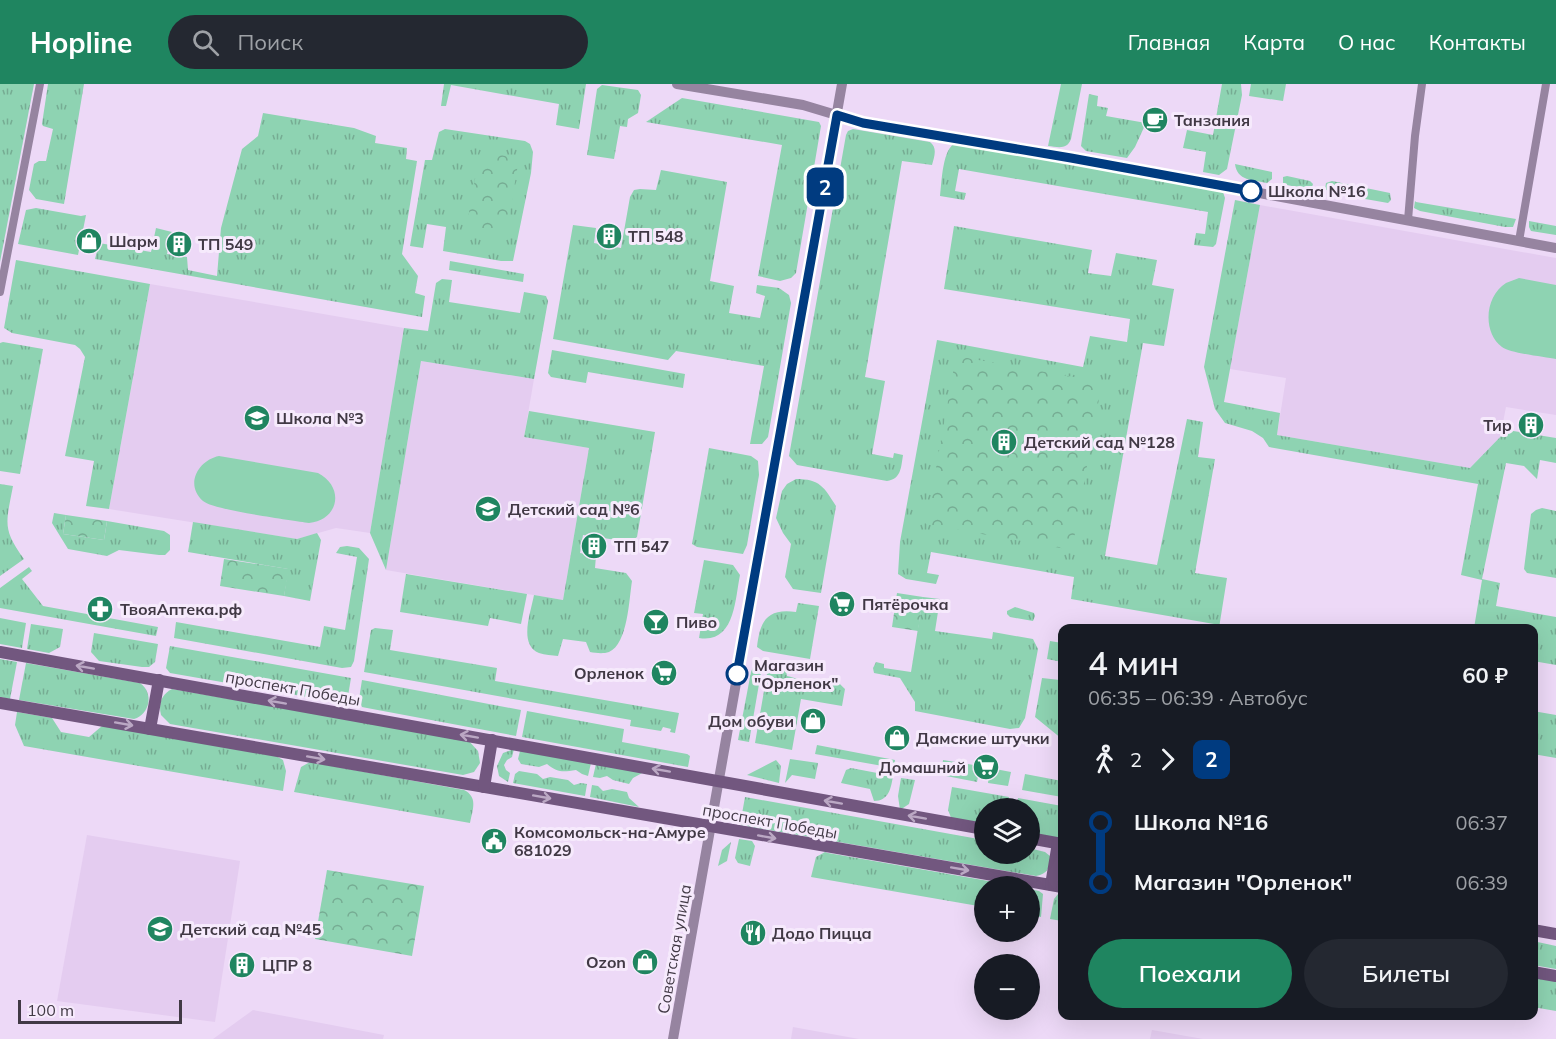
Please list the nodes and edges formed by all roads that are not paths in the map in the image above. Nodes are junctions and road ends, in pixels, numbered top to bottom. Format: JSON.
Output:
{"nodes":[{"id":1,"x":40,"y":84,"type":"edge"},
{"id":2,"x":677,"y":84,"type":"edge"},
{"id":3,"x":842,"y":84,"type":"edge"},
{"id":4,"x":1422,"y":84,"type":"edge"},
{"id":5,"x":1546,"y":84,"type":"edge"},
{"id":6,"x":837,"y":115,"type":"junction"},
{"id":7,"x":1408,"y":220,"type":"junction"},
{"id":8,"x":1520,"y":242,"type":"junction"},
{"id":9,"x":1556,"y":248,"type":"edge"},
{"id":10,"x":0,"y":292,"type":"edge"},
{"id":11,"x":0,"y":652,"type":"edge"},
{"id":12,"x":159,"y":680,"type":"junction"},
{"id":13,"x":1,"y":704,"type":"edge"},
{"id":14,"x":150,"y":729,"type":"junction"},
{"id":15,"x":492,"y":740,"type":"junction"},
{"id":16,"x":718,"y":781,"type":"junction"},
{"id":17,"x":484,"y":787,"type":"junction"},
{"id":18,"x":710,"y":827,"type":"junction"},
{"id":19,"x":974,"y":827,"type":"edge"},
{"id":20,"x":1040,"y":840,"type":"edge"},
{"id":21,"x":1058,"y":843,"type":"edge"},
{"id":22,"x":1058,"y":864,"type":"edge"},
{"id":23,"x":1056,"y":886,"type":"edge"},
{"id":24,"x":1538,"y":931,"type":"edge"},
{"id":25,"x":1556,"y":934,"type":"edge"},
{"id":26,"x":1538,"y":973,"type":"edge"},
{"id":27,"x":1556,"y":976,"type":"edge"},
{"id":28,"x":674,"y":1039,"type":"edge"}],
"edges":[{"from":1,"to":10,"type":"street"},
{"from":2,"to":6,"type":"street"},
{"from":3,"to":6,"type":"street","name":"Советская улица"},
{"from":4,"to":7,"type":"street"},
{"from":5,"to":8,"type":"street"},
{"from":6,"to":7,"type":"street"},
{"from":6,"to":16,"type":"street","name":"Советская улица"},
{"from":7,"to":8,"type":"street"},
{"from":8,"to":9,"type":"street"},
{"from":12,"to":11,"type":"main road","name":"проспект Победы","one_way":true},
{"from":12,"to":14,"type":"main road"},
{"from":15,"to":12,"type":"main road","name":"проспект Победы","one_way":true},
{"from":13,"to":14,"type":"main road","name":"проспект Победы","one_way":true},
{"from":14,"to":17,"type":"main road","name":"проспект Победы","one_way":true},
{"from":16,"to":15,"type":"main road","name":"проспект Победы","one_way":true},
{"from":15,"to":17,"type":"main road"},
{"from":16,"to":18,"type":"street","name":"Советская улица"},
{"from":19,"to":16,"type":"main road","name":"проспект Победы","one_way":true},
{"from":17,"to":18,"type":"main road","name":"проспект Победы","one_way":true},
{"from":18,"to":23,"type":"main road","name":"проспект Победы","one_way":true},
{"from":18,"to":28,"type":"street","name":"Советская улица"},
{"from":20,"to":21,"type":"main road","name":"проспект Победы"},
{"from":22,"to":23,"type":"main road","name":"проспект Победы"},
{"from":24,"to":25,"type":"main road"},
{"from":26,"to":27,"type":"main road"}]}
